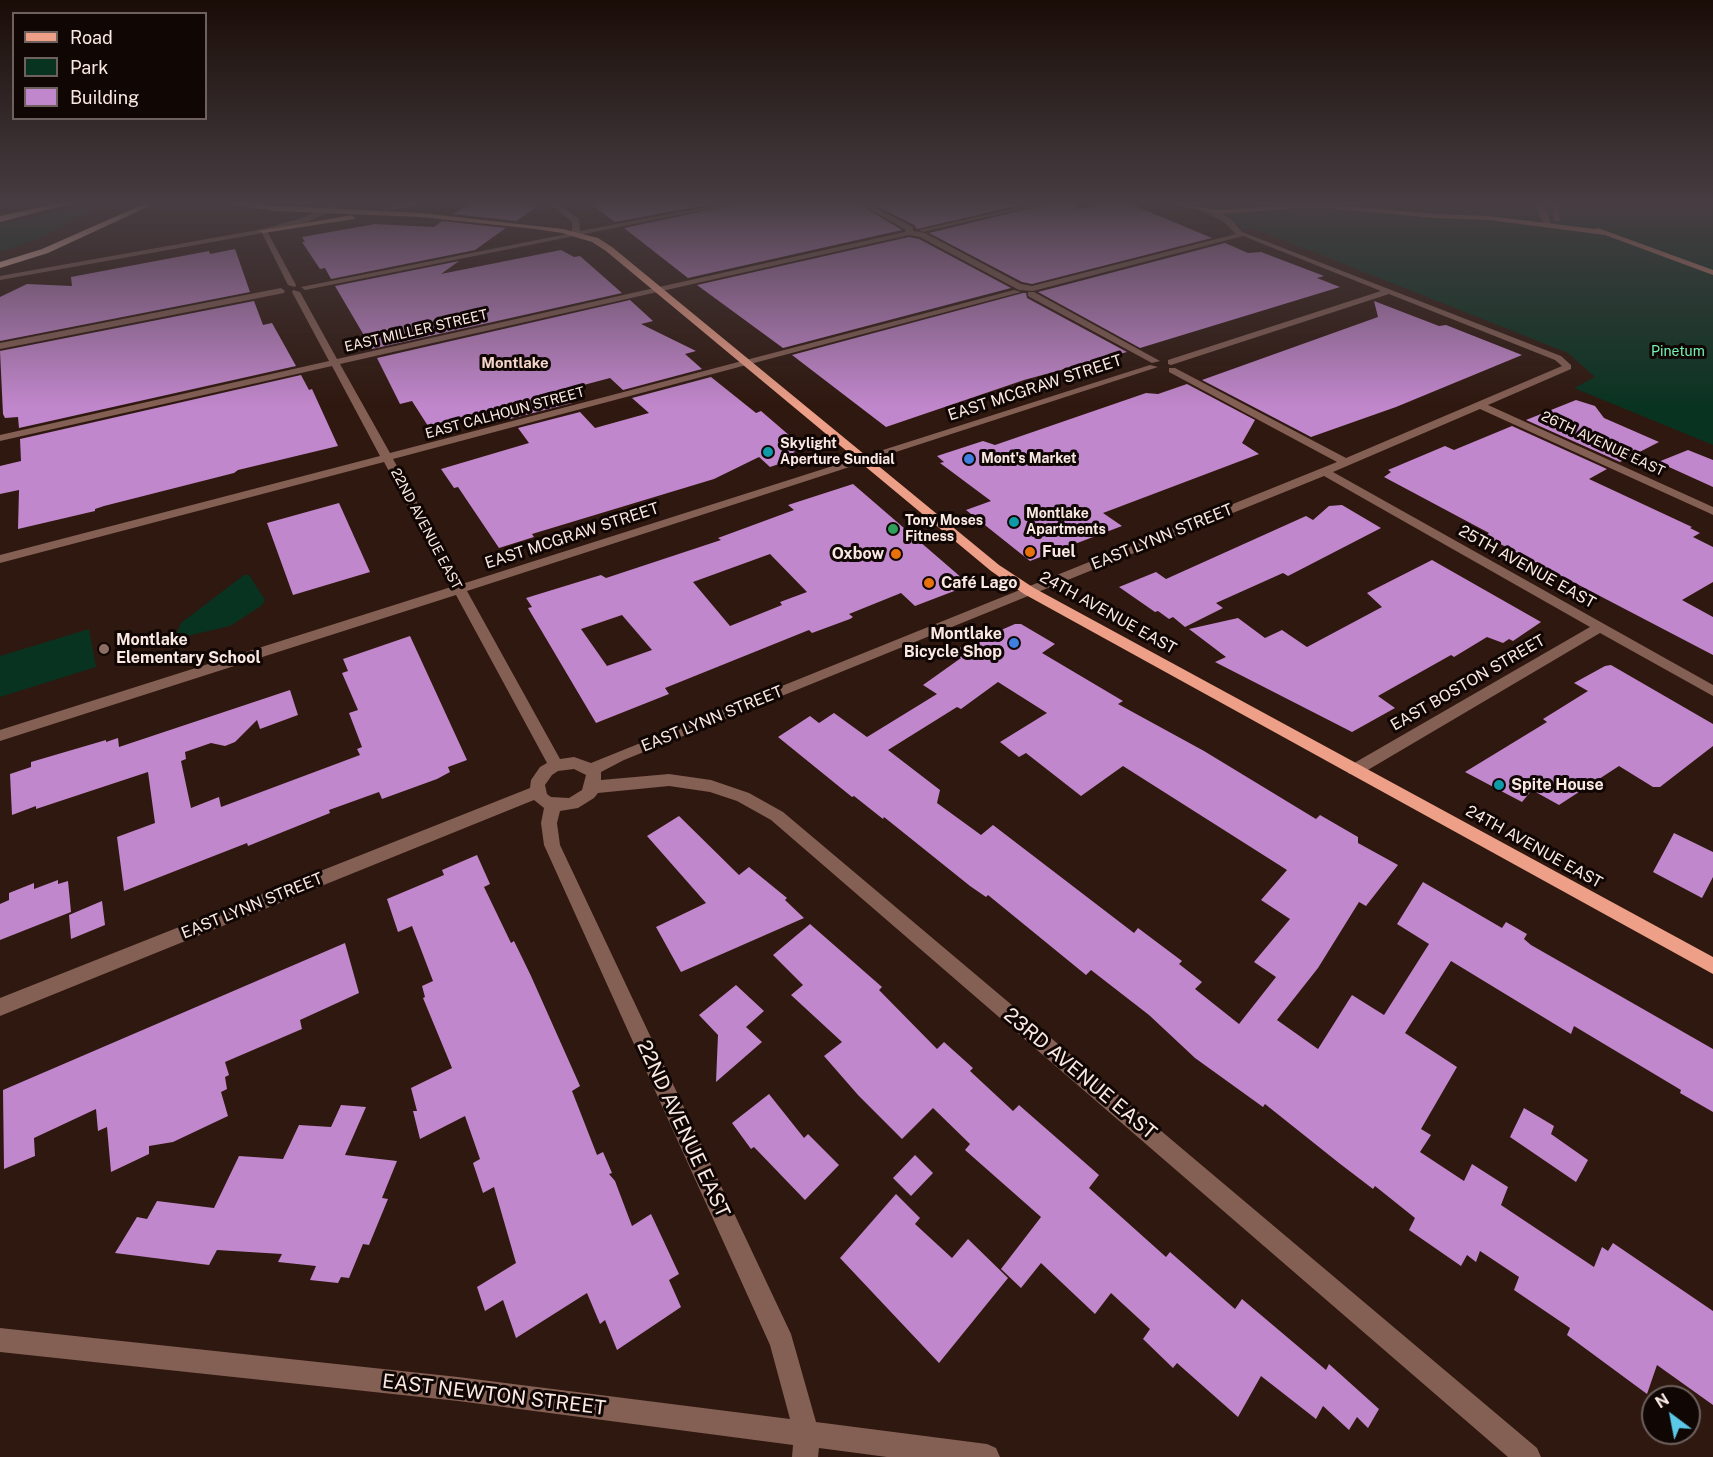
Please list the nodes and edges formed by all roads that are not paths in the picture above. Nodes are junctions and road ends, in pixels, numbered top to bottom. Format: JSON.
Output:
{"nodes":[{"id":1,"x":40,"y":271,"type":"edge"},
{"id":2,"x":287,"y":271,"type":"edge"},
{"id":3,"x":386,"y":271,"type":"edge"},
{"id":4,"x":636,"y":271,"type":"edge"},
{"id":5,"x":740,"y":271,"type":"edge"},
{"id":6,"x":987,"y":271,"type":"edge"},
{"id":7,"x":1106,"y":271,"type":"edge"},
{"id":8,"x":1340,"y":271,"type":"edge"},
{"id":9,"x":1,"y":278,"type":"edge"},
{"id":10,"x":298,"y":288,"type":"junction"},
{"id":11,"x":659,"y":290,"type":"junction"},
{"id":12,"x":1018,"y":290,"type":"junction"},
{"id":13,"x":1032,"y":291,"type":"junction"},
{"id":14,"x":1390,"y":291,"type":"junction"},
{"id":15,"x":0,"y":346,"type":"edge"},
{"id":16,"x":335,"y":363,"type":"junction"},
{"id":17,"x":1154,"y":364,"type":"junction"},
{"id":18,"x":749,"y":365,"type":"junction"},
{"id":19,"x":1171,"y":366,"type":"junction"},
{"id":20,"x":1480,"y":405,"type":"junction"},
{"id":21,"x":0,"y":438,"type":"edge"},
{"id":22,"x":388,"y":458,"type":"junction"},
{"id":23,"x":864,"y":461,"type":"junction"},
{"id":24,"x":1345,"y":462,"type":"junction"},
{"id":25,"x":1324,"y":471,"type":"junction"},
{"id":26,"x":1713,"y":511,"type":"edge"},
{"id":27,"x":0,"y":559,"type":"edge"},
{"id":28,"x":458,"y":590,"type":"junction"},
{"id":29,"x":1029,"y":591,"type":"junction"},
{"id":30,"x":1600,"y":627,"type":"junction"},
{"id":31,"x":1713,"y":691,"type":"edge"},
{"id":32,"x":0,"y":736,"type":"edge"},
{"id":33,"x":556,"y":766,"type":"junction"},
{"id":34,"x":1355,"y":770,"type":"junction"},
{"id":35,"x":592,"y":778,"type":"junction"},
{"id":36,"x":545,"y":798,"type":"junction"},
{"id":37,"x":1713,"y":966,"type":"edge"},
{"id":38,"x":0,"y":1007,"type":"edge"},
{"id":39,"x":0,"y":1340,"type":"edge"},
{"id":40,"x":806,"y":1446,"type":"edge"},
{"id":41,"x":987,"y":1457,"type":"edge"},
{"id":42,"x":1528,"y":1457,"type":"edge"}],
"edges":[{"from":1,"to":9,"type":"street"},
{"from":2,"to":10,"type":"street","name":"22ND AVENUE EAST"},
{"from":3,"to":10,"type":"street"},
{"from":4,"to":11,"type":"main road","name":"24TH AVENUE EAST"},
{"from":5,"to":11,"type":"street","name":"EAST MILLER STREET"},
{"from":6,"to":12,"type":"street"},
{"from":7,"to":13,"type":"street"},
{"from":8,"to":14,"type":"street"},
{"from":10,"to":15,"type":"street"},
{"from":10,"to":16,"type":"street","name":"22ND AVENUE EAST"},
{"from":11,"to":16,"type":"street","name":"EAST MILLER STREET"},
{"from":11,"to":18,"type":"main road","name":"24TH AVENUE EAST"},
{"from":12,"to":13,"type":"street"},
{"from":12,"to":18,"type":"street","name":"EAST CALHOUN STREET"},
{"from":13,"to":17,"type":"street"},
{"from":14,"to":19,"type":"street"},
{"from":14,"to":20,"type":"street","name":"EAST LYNN STREET"},
{"from":16,"to":21,"type":"street","name":"EAST MILLER STREET"},
{"from":16,"to":22,"type":"street","name":"22ND AVENUE EAST"},
{"from":17,"to":19,"type":"street"},
{"from":17,"to":23,"type":"street","name":"EAST MCGRAW STREET"},
{"from":18,"to":22,"type":"street","name":"EAST CALHOUN STREET"},
{"from":18,"to":23,"type":"main road","name":"24TH AVENUE EAST"},
{"from":19,"to":24,"type":"street"},
{"from":20,"to":24,"type":"street","name":"EAST LYNN STREET"},
{"from":20,"to":26,"type":"street","name":"26TH AVENUE EAST"},
{"from":22,"to":27,"type":"street","name":"EAST CALHOUN STREET"},
{"from":22,"to":28,"type":"street","name":"22ND AVENUE EAST"},
{"from":23,"to":28,"type":"street","name":"EAST MCGRAW STREET"},
{"from":23,"to":29,"type":"main road","name":"24TH AVENUE EAST"},
{"from":24,"to":25,"type":"street","name":"EAST LYNN STREET"},
{"from":25,"to":29,"type":"street","name":"EAST LYNN STREET"},
{"from":25,"to":30,"type":"street","name":"25TH AVENUE EAST"},
{"from":28,"to":32,"type":"street","name":"EAST MCGRAW STREET"},
{"from":28,"to":33,"type":"street","name":"22ND AVENUE EAST"},
{"from":29,"to":34,"type":"main road","name":"24TH AVENUE EAST"},
{"from":29,"to":35,"type":"street","name":"EAST LYNN STREET"},
{"from":30,"to":31,"type":"street","name":"25TH AVENUE EAST"},
{"from":30,"to":34,"type":"street","name":"EAST BOSTON STREET"},
{"from":33,"to":35,"type":"street"},
{"from":33,"to":36,"type":"street"},
{"from":34,"to":37,"type":"main road","name":"24TH AVENUE EAST"},
{"from":35,"to":36,"type":"street"},
{"from":35,"to":42,"type":"street","name":"23RD AVENUE EAST"},
{"from":36,"to":38,"type":"street","name":"EAST LYNN STREET"},
{"from":36,"to":40,"type":"street","name":"22ND AVENUE EAST"},
{"from":39,"to":40,"type":"street","name":"EAST NEWTON STREET"},
{"from":40,"to":41,"type":"street","name":"EAST NEWTON STREET"}]}
